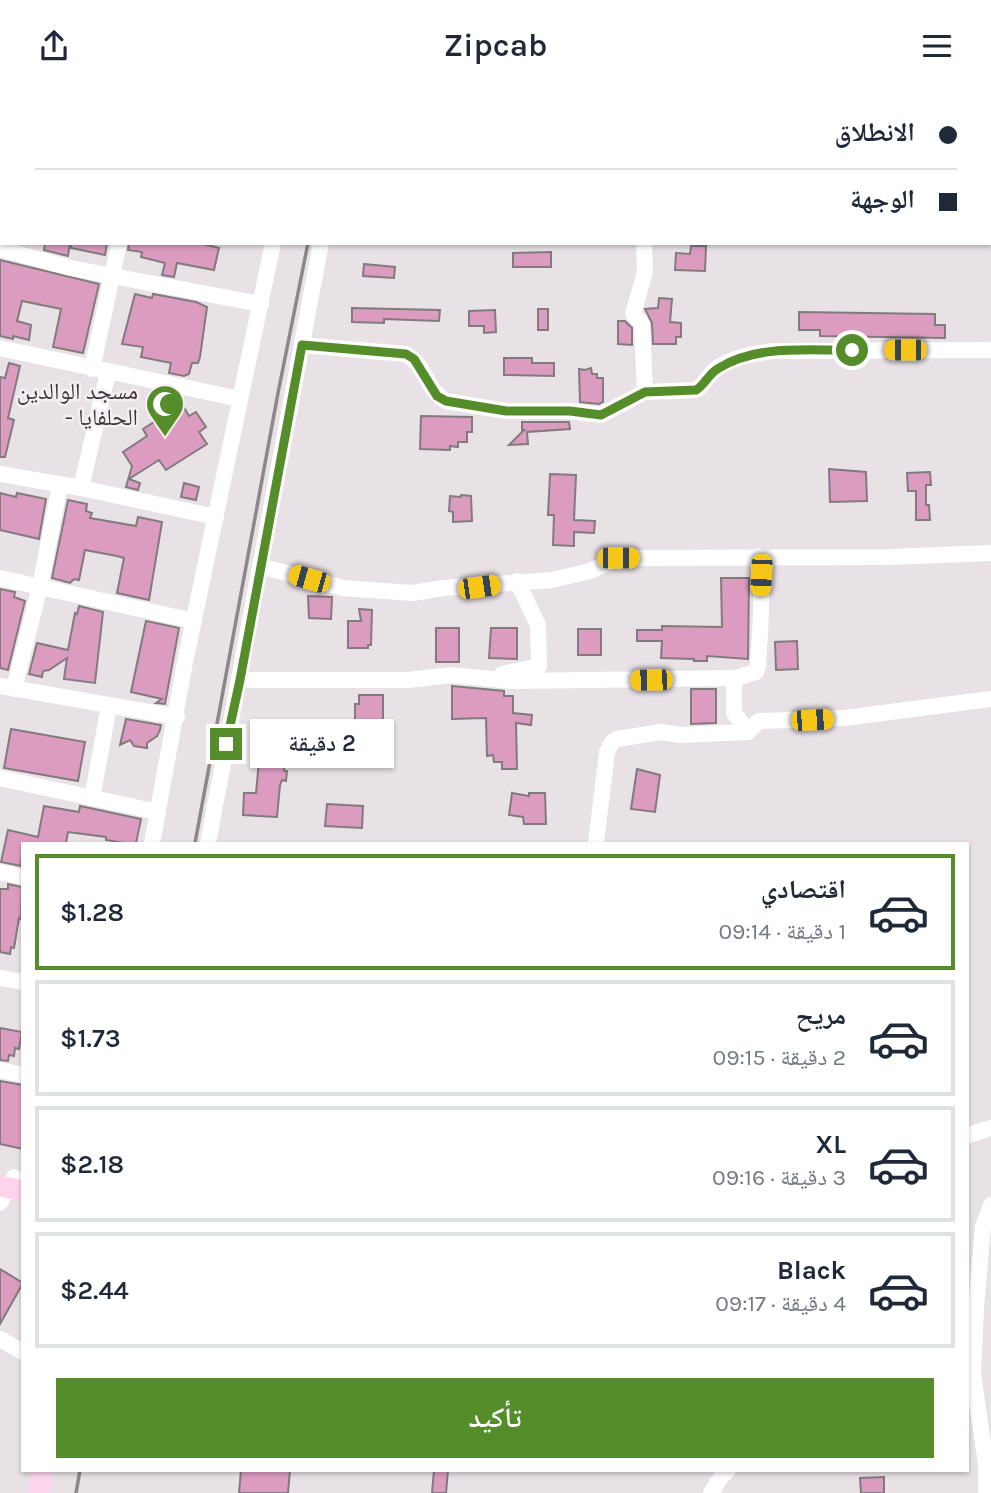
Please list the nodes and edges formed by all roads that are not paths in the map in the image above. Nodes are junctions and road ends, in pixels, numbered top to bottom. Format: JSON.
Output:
{"nodes":[{"id":1,"x":119,"y":245,"type":"edge"},
{"id":2,"x":273,"y":245,"type":"edge"},
{"id":3,"x":321,"y":245,"type":"edge"},
{"id":4,"x":644,"y":245,"type":"edge"},
{"id":5,"x":0,"y":249,"type":"edge"},
{"id":6,"x":112,"y":275,"type":"junction"},
{"id":7,"x":261,"y":304,"type":"junction"},
{"id":8,"x":302,"y":345,"type":"junction"},
{"id":9,"x":0,"y":348,"type":"edge"},
{"id":10,"x":991,"y":350,"type":"edge"},
{"id":11,"x":100,"y":371,"type":"junction"},
{"id":12,"x":645,"y":392,"type":"junction"},
{"id":13,"x":240,"y":399,"type":"junction"},
{"id":14,"x":0,"y":474,"type":"edge"},
{"id":15,"x":60,"y":485,"type":"junction"},
{"id":16,"x":81,"y":488,"type":"junction"},
{"id":17,"x":216,"y":517,"type":"junction"},
{"id":18,"x":991,"y":553,"type":"edge"},
{"id":19,"x":758,"y":557,"type":"junction"},
{"id":20,"x":260,"y":566,"type":"junction"},
{"id":21,"x":0,"y":578,"type":"edge"},
{"id":22,"x":517,"y":581,"type":"junction"},
{"id":23,"x":40,"y":586,"type":"junction"},
{"id":24,"x":194,"y":621,"type":"junction"},
{"id":25,"x":734,"y":678,"type":"junction"},
{"id":26,"x":483,"y":679,"type":"junction"},
{"id":27,"x":240,"y":680,"type":"junction"},
{"id":28,"x":4,"y":691,"type":"edge"},
{"id":29,"x":991,"y":699,"type":"edge"},
{"id":30,"x":109,"y":706,"type":"junction"},
{"id":31,"x":177,"y":717,"type":"junction"},
{"id":32,"x":748,"y":732,"type":"junction"},
{"id":33,"x":1,"y":781,"type":"edge"},
{"id":34,"x":92,"y":798,"type":"junction"},
{"id":35,"x":159,"y":812,"type":"junction"},
{"id":36,"x":152,"y":842,"type":"edge"},
{"id":37,"x":208,"y":842,"type":"edge"},
{"id":38,"x":596,"y":842,"type":"edge"},
{"id":39,"x":0,"y":872,"type":"edge"},
{"id":40,"x":21,"y":877,"type":"edge"},
{"id":41,"x":0,"y":978,"type":"edge"},
{"id":42,"x":21,"y":982,"type":"edge"},
{"id":43,"x":0,"y":1070,"type":"edge"},
{"id":44,"x":21,"y":1075,"type":"edge"},
{"id":45,"x":991,"y":1128,"type":"edge"},
{"id":46,"x":969,"y":1135,"type":"edge"},
{"id":47,"x":991,"y":1205,"type":"edge"},
{"id":48,"x":0,"y":1339,"type":"edge"},
{"id":49,"x":21,"y":1351,"type":"edge"},
{"id":50,"x":33,"y":1472,"type":"edge"},
{"id":51,"x":43,"y":1472,"type":"edge"},
{"id":52,"x":726,"y":1472,"type":"edge"},
{"id":53,"x":29,"y":1493,"type":"edge"},
{"id":54,"x":39,"y":1493,"type":"edge"},
{"id":55,"x":711,"y":1493,"type":"edge"},
{"id":56,"x":986,"y":1493,"type":"edge"}],
"edges":[{"from":1,"to":6,"type":"street"},
{"from":2,"to":7,"type":"street"},
{"from":3,"to":8,"type":"street"},
{"from":4,"to":12,"type":"street"},
{"from":5,"to":6,"type":"street"},
{"from":6,"to":7,"type":"street"},
{"from":6,"to":11,"type":"street"},
{"from":7,"to":13,"type":"street"},
{"from":8,"to":12,"type":"street"},
{"from":8,"to":20,"type":"street"},
{"from":9,"to":11,"type":"street"},
{"from":10,"to":12,"type":"street"},
{"from":11,"to":13,"type":"street"},
{"from":11,"to":16,"type":"street"},
{"from":13,"to":17,"type":"street"},
{"from":14,"to":15,"type":"street"},
{"from":15,"to":16,"type":"street"},
{"from":15,"to":23,"type":"street"},
{"from":16,"to":17,"type":"street"},
{"from":17,"to":24,"type":"street"},
{"from":18,"to":19,"type":"street"},
{"from":19,"to":22,"type":"street"},
{"from":19,"to":25,"type":"street"},
{"from":20,"to":22,"type":"street"},
{"from":20,"to":27,"type":"street"},
{"from":21,"to":23,"type":"street"},
{"from":22,"to":26,"type":"street"},
{"from":23,"to":24,"type":"street"},
{"from":23,"to":28,"type":"street"},
{"from":24,"to":31,"type":"street"},
{"from":25,"to":26,"type":"street"},
{"from":25,"to":32,"type":"street"},
{"from":26,"to":27,"type":"street"},
{"from":27,"to":37,"type":"street"},
{"from":28,"to":30,"type":"street"},
{"from":29,"to":32,"type":"street"},
{"from":30,"to":31,"type":"street"},
{"from":30,"to":34,"type":"street"},
{"from":31,"to":35,"type":"street"},
{"from":32,"to":38,"type":"street"},
{"from":33,"to":34,"type":"street"},
{"from":34,"to":35,"type":"street"},
{"from":35,"to":36,"type":"street"},
{"from":39,"to":40,"type":"street"},
{"from":41,"to":42,"type":"street"},
{"from":43,"to":44,"type":"street"},
{"from":45,"to":46,"type":"street"},
{"from":47,"to":56,"type":"street"},
{"from":48,"to":49,"type":"street"},
{"from":50,"to":53,"type":"main road"},
{"from":51,"to":54,"type":"main road"},
{"from":52,"to":55,"type":"street"}]}
